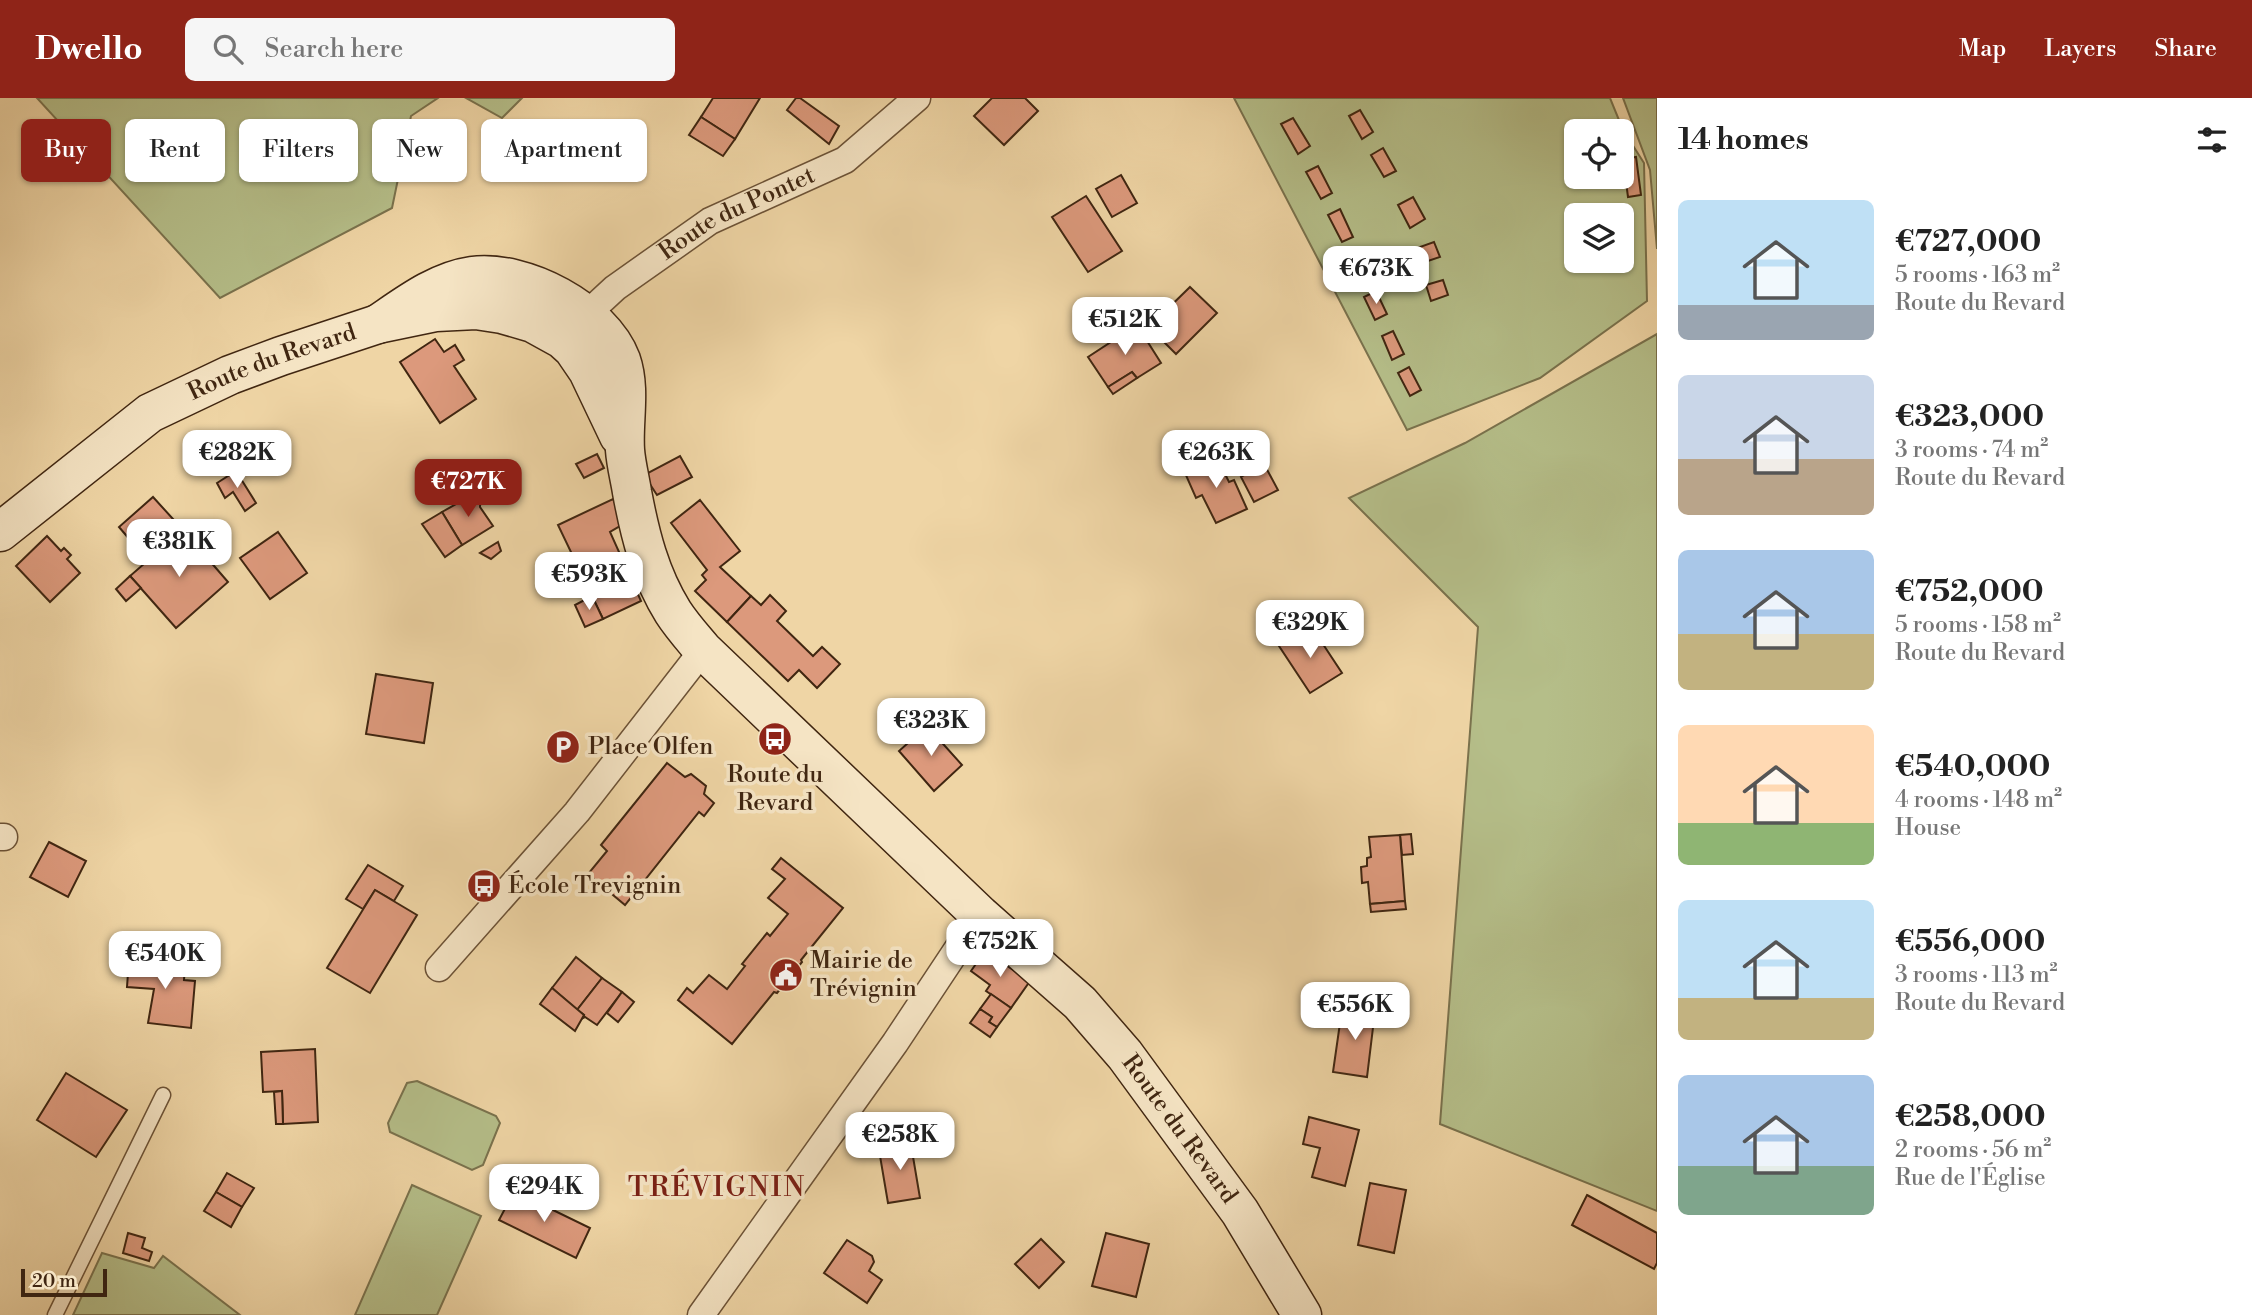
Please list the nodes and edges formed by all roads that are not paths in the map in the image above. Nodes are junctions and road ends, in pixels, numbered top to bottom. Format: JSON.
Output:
{"nodes":[{"id":1,"x":918,"y":98,"type":"edge"},
{"id":2,"x":574,"y":326,"type":"junction"},
{"id":3,"x":0,"y":532,"type":"edge"},
{"id":4,"x":703,"y":650,"type":"junction"},
{"id":5,"x":980,"y":915,"type":"junction"},
{"id":6,"x":439,"y":968,"type":"dead end"},
{"id":7,"x":163,"y":1095,"type":"dead end"},
{"id":8,"x":55,"y":1315,"type":"edge"},
{"id":9,"x":701,"y":1315,"type":"edge"},
{"id":10,"x":1302,"y":1315,"type":"edge"}],
"edges":[{"from":1,"to":2,"type":"street","name":"Route du Pontet"},
{"from":2,"to":3,"type":"main road","name":"Route du Revard"},
{"from":2,"to":4,"type":"main road","name":"Route du Revard"},
{"from":4,"to":5,"type":"main road","name":"Route du Revard"},
{"from":4,"to":6,"type":"street"},
{"from":5,"to":9,"type":"street"},
{"from":5,"to":10,"type":"main road","name":"Route du Revard"},
{"from":7,"to":8,"type":"lane"}]}
